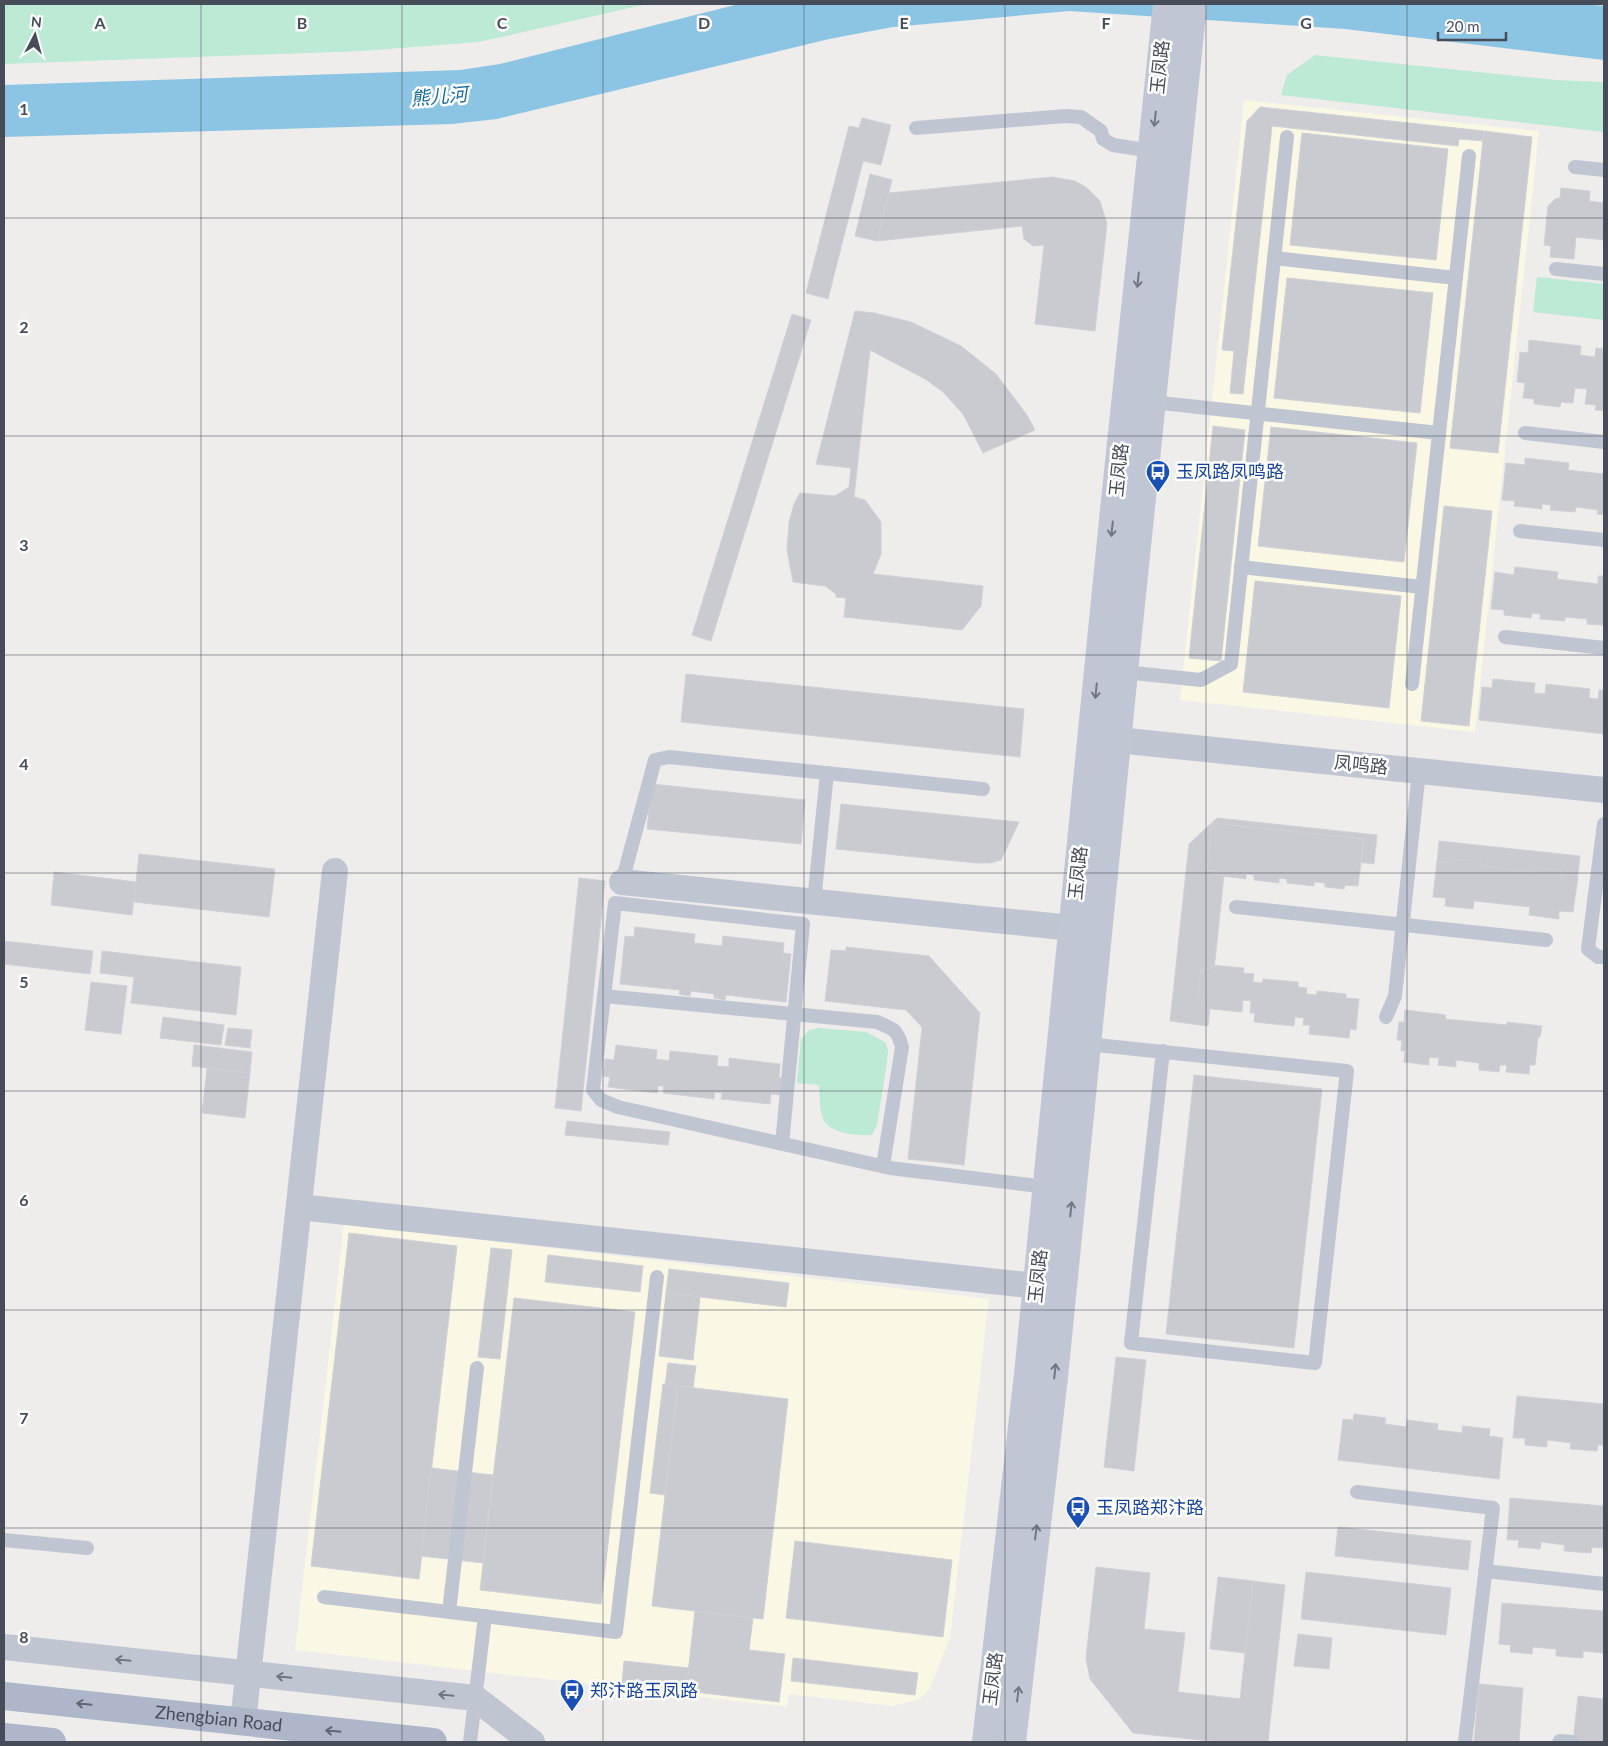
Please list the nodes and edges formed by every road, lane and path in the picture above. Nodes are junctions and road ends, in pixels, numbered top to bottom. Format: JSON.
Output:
{"nodes":[{"id":1,"x":1167,"y":4,"type":"edge"},
{"id":2,"x":1193,"y":4,"type":"edge"},
{"id":3,"x":1175,"y":54,"type":"junction"},
{"id":4,"x":916,"y":128,"type":"dead end"},
{"id":5,"x":1287,"y":137,"type":"dead end"},
{"id":6,"x":1152,"y":151,"type":"junction"},
{"id":7,"x":1469,"y":156,"type":"dead end"},
{"id":8,"x":1575,"y":167,"type":"dead end"},
{"id":9,"x":1604,"y":170,"type":"edge"},
{"id":10,"x":1274,"y":258,"type":"junction"},
{"id":11,"x":1556,"y":268,"type":"dead end"},
{"id":12,"x":1604,"y":274,"type":"edge"},
{"id":13,"x":1456,"y":278,"type":"junction"},
{"id":14,"x":1152,"y":402,"type":"junction"},
{"id":15,"x":1258,"y":414,"type":"junction"},
{"id":16,"x":1439,"y":433,"type":"junction"},
{"id":17,"x":1525,"y":433,"type":"dead end"},
{"id":18,"x":1604,"y":442,"type":"edge"},
{"id":19,"x":1520,"y":531,"type":"dead end"},
{"id":20,"x":1604,"y":540,"type":"edge"},
{"id":21,"x":1241,"y":567,"type":"junction"},
{"id":22,"x":1422,"y":587,"type":"junction"},
{"id":23,"x":1505,"y":637,"type":"dead end"},
{"id":24,"x":1604,"y":648,"type":"edge"},
{"id":25,"x":1124,"y":672,"type":"junction"},
{"id":26,"x":1412,"y":684,"type":"dead end"},
{"id":27,"x":1117,"y":740,"type":"junction"},
{"id":28,"x":1419,"y":770,"type":"junction"},
{"id":29,"x":827,"y":773,"type":"junction"},
{"id":30,"x":983,"y":789,"type":"dead end"},
{"id":31,"x":1604,"y":790,"type":"edge"},
{"id":32,"x":1604,"y":824,"type":"edge"},
{"id":33,"x":335,"y":871,"type":"dead end"},
{"id":34,"x":622,"y":882,"type":"joint"},
{"id":35,"x":814,"y":902,"type":"junction"},
{"id":36,"x":1236,"y":907,"type":"dead end"},
{"id":37,"x":1402,"y":925,"type":"junction"},
{"id":38,"x":1072,"y":928,"type":"junction"},
{"id":39,"x":1546,"y":940,"type":"dead end"},
{"id":40,"x":1604,"y":957,"type":"edge"},
{"id":41,"x":604,"y":996,"type":"junction"},
{"id":42,"x":795,"y":1014,"type":"junction"},
{"id":43,"x":1386,"y":1017,"type":"dead end"},
{"id":44,"x":1087,"y":1044,"type":"junction"},
{"id":45,"x":1162,"y":1051,"type":"junction"},
{"id":46,"x":782,"y":1144,"type":"junction"},
{"id":47,"x":883,"y":1166,"type":"junction"},
{"id":48,"x":1047,"y":1187,"type":"junction"},
{"id":49,"x":299,"y":1206,"type":"junction"},
{"id":50,"x":657,"y":1277,"type":"dead end"},
{"id":51,"x":1037,"y":1286,"type":"junction"},
{"id":52,"x":477,"y":1368,"type":"dead end"},
{"id":53,"x":1357,"y":1492,"type":"dead end"},
{"id":54,"x":4,"y":1540,"type":"edge"},
{"id":55,"x":87,"y":1548,"type":"dead end"},
{"id":56,"x":1486,"y":1571,"type":"junction"},
{"id":57,"x":1604,"y":1584,"type":"edge"},
{"id":58,"x":324,"y":1598,"type":"dead end"},
{"id":59,"x":449,"y":1612,"type":"junction"},
{"id":60,"x":485,"y":1616,"type":"junction"},
{"id":61,"x":4,"y":1647,"type":"edge"},
{"id":62,"x":248,"y":1674,"type":"junction"},
{"id":63,"x":4,"y":1696,"type":"edge"},
{"id":64,"x":475,"y":1698,"type":"junction"},
{"id":65,"x":243,"y":1722,"type":"junction"},
{"id":66,"x":4,"y":1737,"type":"edge"},
{"id":67,"x":52,"y":1742,"type":"edge"},
{"id":68,"x":433,"y":1742,"type":"edge"},
{"id":69,"x":470,"y":1742,"type":"edge"},
{"id":70,"x":532,"y":1742,"type":"edge"},
{"id":71,"x":986,"y":1742,"type":"edge"},
{"id":72,"x":1012,"y":1742,"type":"edge"},
{"id":73,"x":1465,"y":1742,"type":"edge"},
{"id":74,"x":1559,"y":1742,"type":"edge"},
{"id":75,"x":1572,"y":1742,"type":"edge"}],
"edges":[{"from":1,"to":3,"type":"street","name":"玉凤路"},
{"from":2,"to":3,"type":"street","name":"玉凤路"},
{"from":3,"to":6,"type":"street","name":"玉凤路","one_way":true},
{"from":3,"to":14,"type":"street","name":"玉凤路"},
{"from":4,"to":6,"type":"lane"},
{"from":5,"to":10,"type":"lane"},
{"from":6,"to":38,"type":"street","name":"玉凤路","one_way":true},
{"from":7,"to":13,"type":"lane"},
{"from":8,"to":9,"type":"lane"},
{"from":10,"to":13,"type":"lane"},
{"from":10,"to":15,"type":"lane"},
{"from":11,"to":12,"type":"lane"},
{"from":13,"to":16,"type":"lane"},
{"from":14,"to":15,"type":"lane"},
{"from":14,"to":25,"type":"street","name":"玉凤路"},
{"from":15,"to":16,"type":"lane"},
{"from":15,"to":21,"type":"lane"},
{"from":16,"to":22,"type":"lane"},
{"from":17,"to":18,"type":"lane"},
{"from":19,"to":20,"type":"lane"},
{"from":21,"to":22,"type":"lane"},
{"from":21,"to":25,"type":"lane"},
{"from":22,"to":26,"type":"lane"},
{"from":23,"to":24,"type":"lane"},
{"from":25,"to":27,"type":"street","name":"玉凤路"},
{"from":27,"to":28,"type":"street","name":"凤鸣路"},
{"from":27,"to":44,"type":"street","name":"玉凤路"},
{"from":28,"to":31,"type":"street","name":"凤鸣路"},
{"from":28,"to":37,"type":"lane"},
{"from":29,"to":30,"type":"lane"},
{"from":29,"to":34,"type":"lane"},
{"from":29,"to":35,"type":"lane"},
{"from":32,"to":40,"type":"lane"},
{"from":33,"to":49,"type":"street"},
{"from":34,"to":35,"type":"street"},
{"from":35,"to":38,"type":"street"},
{"from":36,"to":37,"type":"lane"},
{"from":37,"to":39,"type":"lane"},
{"from":37,"to":43,"type":"lane"},
{"from":38,"to":48,"type":"street","name":"玉凤路"},
{"from":41,"to":42,"type":"lane"},
{"from":41,"to":42,"type":"lane"},
{"from":41,"to":46,"type":"lane"},
{"from":42,"to":46,"type":"lane"},
{"from":42,"to":47,"type":"lane"},
{"from":44,"to":45,"type":"lane"},
{"from":72,"to":44,"type":"street","name":"玉凤路","one_way":true},
{"from":45,"to":45,"type":"lane"},
{"from":46,"to":47,"type":"lane"},
{"from":47,"to":48,"type":"lane"},
{"from":48,"to":51,"type":"street","name":"玉凤路"},
{"from":49,"to":51,"type":"street"},
{"from":49,"to":62,"type":"street"},
{"from":50,"to":60,"type":"lane"},
{"from":51,"to":71,"type":"street","name":"玉凤路"},
{"from":52,"to":59,"type":"lane"},
{"from":53,"to":56,"type":"lane"},
{"from":54,"to":55,"type":"lane"},
{"from":56,"to":57,"type":"lane"},
{"from":56,"to":73,"type":"lane"},
{"from":58,"to":59,"type":"lane"},
{"from":59,"to":60,"type":"lane"},
{"from":60,"to":64,"type":"lane"},
{"from":62,"to":61,"type":"street","one_way":true},
{"from":64,"to":62,"type":"street","one_way":true},
{"from":62,"to":65,"type":"street"},
{"from":65,"to":63,"type":"main road","name":"Zhengbian Road","one_way":true},
{"from":64,"to":69,"type":"lane"},
{"from":64,"to":70,"type":"street"},
{"from":68,"to":65,"type":"main road","name":"Zhengbian Road","one_way":true},
{"from":66,"to":67,"type":"main road"},
{"from":74,"to":75,"type":"lane"}]}
